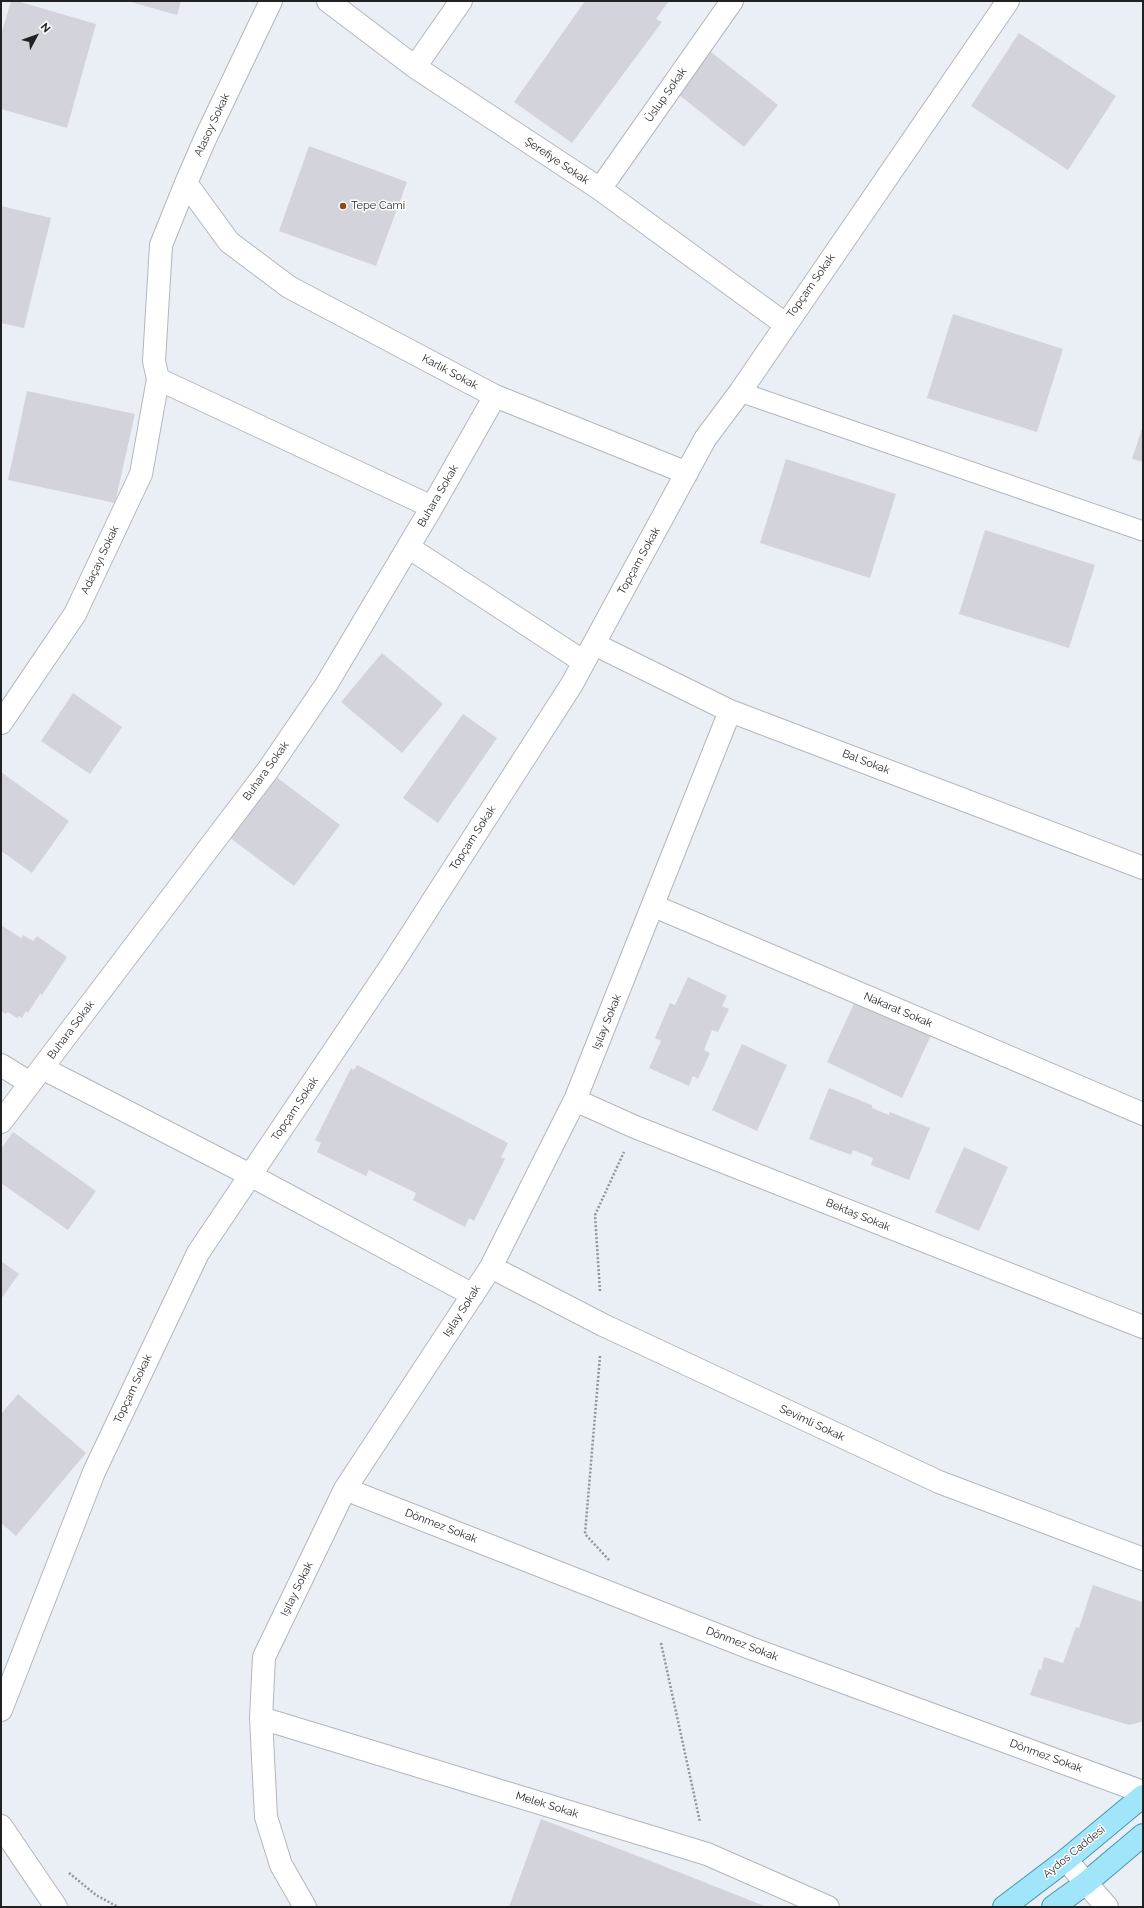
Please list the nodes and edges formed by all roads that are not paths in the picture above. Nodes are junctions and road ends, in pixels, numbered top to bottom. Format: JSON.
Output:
{"nodes":[{"id":1,"x":271,"y":1,"type":"edge"},
{"id":2,"x":328,"y":1,"type":"edge"},
{"id":3,"x":461,"y":1,"type":"edge"},
{"id":4,"x":732,"y":1,"type":"edge"},
{"id":5,"x":1008,"y":1,"type":"edge"},
{"id":6,"x":415,"y":66,"type":"junction"},
{"id":7,"x":186,"y":183,"type":"junction"},
{"id":8,"x":600,"y":189,"type":"junction"},
{"id":9,"x":785,"y":324,"type":"junction"},
{"id":10,"x":158,"y":379,"type":"junction"},
{"id":11,"x":740,"y":392,"type":"junction"},
{"id":12,"x":495,"y":396,"type":"junction"},
{"id":13,"x":687,"y":473,"type":"junction"},
{"id":14,"x":432,"y":507,"type":"junction"},
{"id":15,"x":1143,"y":531,"type":"edge"},
{"id":16,"x":408,"y":547,"type":"junction"},
{"id":17,"x":589,"y":653,"type":"junction"},
{"id":18,"x":730,"y":711,"type":"junction"},
{"id":19,"x":1,"y":723,"type":"edge"},
{"id":20,"x":1143,"y":868,"type":"edge"},
{"id":21,"x":654,"y":906,"type":"junction"},
{"id":22,"x":1,"y":1065,"type":"edge"},
{"id":23,"x":36,"y":1075,"type":"junction"},
{"id":24,"x":575,"y":1100,"type":"junction"},
{"id":25,"x":1143,"y":1114,"type":"edge"},
{"id":26,"x":1,"y":1122,"type":"edge"},
{"id":27,"x":250,"y":1175,"type":"junction"},
{"id":28,"x":491,"y":1267,"type":"junction"},
{"id":29,"x":473,"y":1294,"type":"junction"},
{"id":30,"x":1143,"y":1327,"type":"edge"},
{"id":31,"x":345,"y":1489,"type":"junction"},
{"id":32,"x":1143,"y":1559,"type":"edge"},
{"id":33,"x":1,"y":1710,"type":"edge"},
{"id":34,"x":261,"y":1718,"type":"junction"},
{"id":35,"x":1143,"y":1792,"type":"edge"},
{"id":36,"x":1143,"y":1796,"type":"edge"},
{"id":37,"x":1,"y":1826,"type":"edge"},
{"id":38,"x":1143,"y":1835,"type":"edge"},
{"id":39,"x":1066,"y":1860,"type":"junction"},
{"id":40,"x":1086,"y":1883,"type":"junction"},
{"id":41,"x":56,"y":1907,"type":"edge"},
{"id":42,"x":305,"y":1907,"type":"edge"},
{"id":43,"x":828,"y":1907,"type":"edge"},
{"id":44,"x":1004,"y":1907,"type":"edge"},
{"id":45,"x":1054,"y":1907,"type":"edge"},
{"id":46,"x":1107,"y":1907,"type":"edge"}],
"edges":[{"from":1,"to":7,"type":"street","name":"Atasoy Sokak"},
{"from":2,"to":6,"type":"street","name":"Şerefiye Sokak"},
{"from":3,"to":6,"type":"street"},
{"from":4,"to":8,"type":"street","name":"Üslup Sokak"},
{"from":5,"to":9,"type":"street","name":"Topçam Sokak"},
{"from":6,"to":8,"type":"street","name":"Şerefiye Sokak"},
{"from":7,"to":10,"type":"street","name":"Atasoy Sokak"},
{"from":7,"to":12,"type":"street","name":"Karlık Sokak"},
{"from":8,"to":9,"type":"street","name":"Şerefiye Sokak"},
{"from":9,"to":11,"type":"street","name":"Topçam Sokak"},
{"from":10,"to":14,"type":"street"},
{"from":10,"to":19,"type":"street","name":"Adaçayı Sokak"},
{"from":11,"to":13,"type":"street","name":"Topçam Sokak"},
{"from":11,"to":15,"type":"lane"},
{"from":12,"to":13,"type":"street","name":"Karlık Sokak"},
{"from":12,"to":14,"type":"street","name":"Buhara Sokak"},
{"from":13,"to":17,"type":"street","name":"Topçam Sokak"},
{"from":14,"to":16,"type":"street","name":"Buhara Sokak"},
{"from":16,"to":17,"type":"street","name":"Bal Sokak"},
{"from":16,"to":23,"type":"street","name":"Buhara Sokak"},
{"from":17,"to":18,"type":"street","name":"Bal Sokak"},
{"from":17,"to":27,"type":"street","name":"Topçam Sokak"},
{"from":18,"to":20,"type":"street","name":"Bal Sokak"},
{"from":18,"to":21,"type":"street","name":"Işılay Sokak"},
{"from":21,"to":24,"type":"street","name":"Işılay Sokak"},
{"from":21,"to":25,"type":"street","name":"Nakarat Sokak"},
{"from":22,"to":23,"type":"street"},
{"from":23,"to":26,"type":"street","name":"Buhara Sokak"},
{"from":23,"to":27,"type":"street"},
{"from":24,"to":28,"type":"street","name":"Işılay Sokak"},
{"from":24,"to":30,"type":"street","name":"Bektaş Sokak"},
{"from":27,"to":29,"type":"street"},
{"from":27,"to":33,"type":"street","name":"Topçam Sokak"},
{"from":28,"to":29,"type":"street","name":"Işılay Sokak"},
{"from":28,"to":32,"type":"street","name":"Sevimli Sokak"},
{"from":29,"to":31,"type":"street","name":"Işılay Sokak"},
{"from":31,"to":34,"type":"street","name":"Işılay Sokak"},
{"from":31,"to":35,"type":"street","name":"Dönmez Sokak"},
{"from":34,"to":42,"type":"street","name":"Işılay Sokak"},
{"from":34,"to":43,"type":"street","name":"Melek Sokak"},
{"from":36,"to":39,"type":"main road","name":"Aydos Caddesi"},
{"from":37,"to":41,"type":"street"},
{"from":38,"to":40,"type":"main road"},
{"from":39,"to":40,"type":"street"},
{"from":39,"to":44,"type":"main road","name":"Aydos Caddesi"},
{"from":40,"to":45,"type":"main road"},
{"from":40,"to":46,"type":"street"}]}
